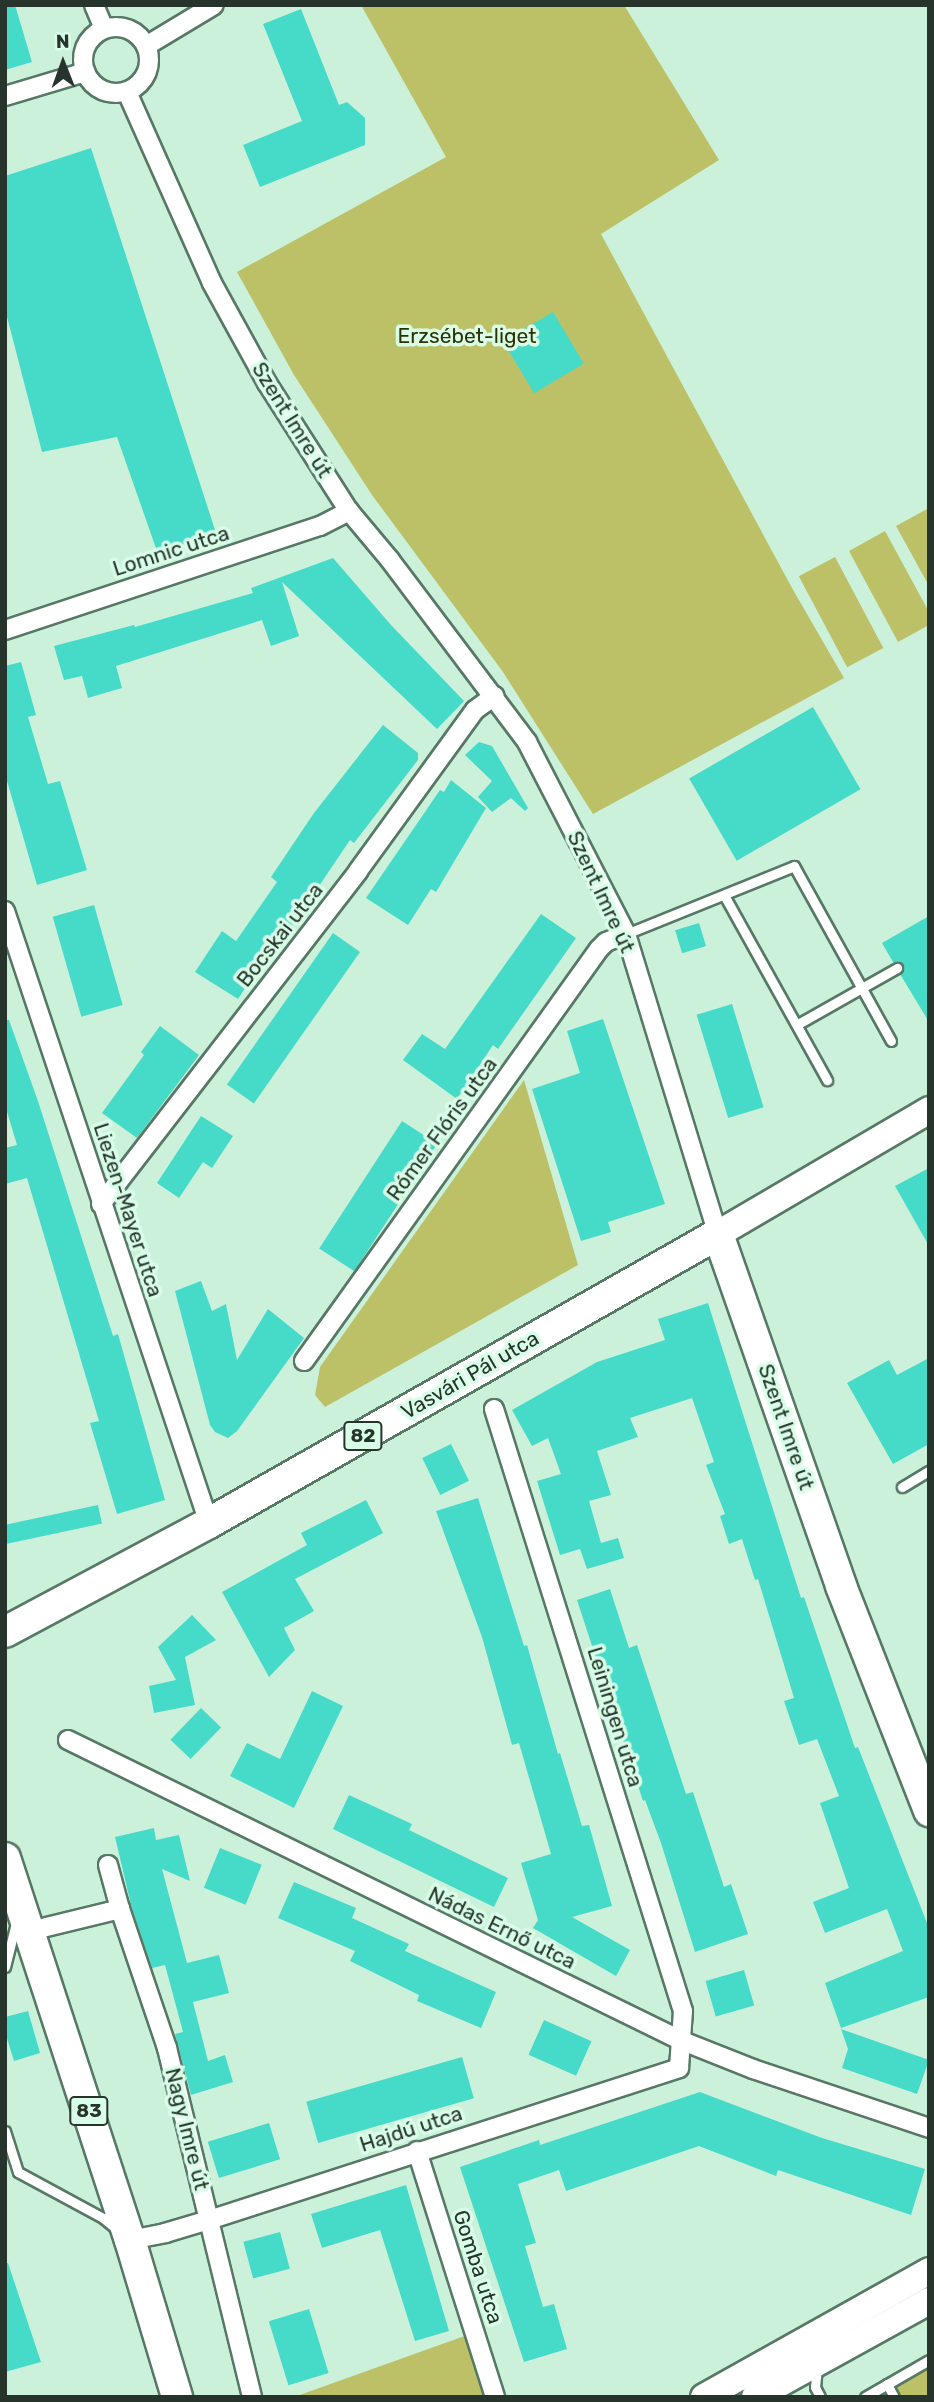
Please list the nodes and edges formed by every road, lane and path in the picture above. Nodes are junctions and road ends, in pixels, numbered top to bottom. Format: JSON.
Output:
{"nodes":[{"id":1,"x":94,"y":5,"type":"edge"},
{"id":2,"x":214,"y":5,"type":"edge"},
{"id":3,"x":104,"y":28,"type":"junction"},
{"id":4,"x":146,"y":46,"type":"junction"},
{"id":5,"x":85,"y":72,"type":"junction"},
{"id":6,"x":127,"y":92,"type":"junction"},
{"id":7,"x":5,"y":96,"type":"edge"},
{"id":8,"x":349,"y":511,"type":"junction"},
{"id":9,"x":5,"y":631,"type":"edge"},
{"id":10,"x":494,"y":696,"type":"junction"},
{"id":11,"x":724,"y":895,"type":"junction"},
{"id":12,"x":5,"y":911,"type":"edge"},
{"id":13,"x":626,"y":934,"type":"junction"},
{"id":14,"x":897,"y":968,"type":"dead end"},
{"id":15,"x":862,"y":988,"type":"junction"},
{"id":16,"x":798,"y":1024,"type":"junction"},
{"id":17,"x":891,"y":1041,"type":"dead end"},
{"id":18,"x":827,"y":1080,"type":"dead end"},
{"id":19,"x":929,"y":1110,"type":"edge"},
{"id":20,"x":101,"y":1204,"type":"junction"},
{"id":21,"x":718,"y":1234,"type":"junction"},
{"id":22,"x":304,"y":1361,"type":"dead end"},
{"id":23,"x":494,"y":1409,"type":"dead end"},
{"id":24,"x":929,"y":1471,"type":"edge"},
{"id":25,"x":902,"y":1487,"type":"dead end"},
{"id":26,"x":209,"y":1523,"type":"junction"},
{"id":27,"x":5,"y":1632,"type":"edge"},
{"id":28,"x":68,"y":1740,"type":"dead end"},
{"id":29,"x":929,"y":1811,"type":"edge"},
{"id":30,"x":5,"y":1858,"type":"edge"},
{"id":31,"x":108,"y":1865,"type":"dead end"},
{"id":32,"x":120,"y":1909,"type":"junction"},
{"id":33,"x":25,"y":1918,"type":"junction"},
{"id":34,"x":5,"y":1967,"type":"edge"},
{"id":35,"x":680,"y":2040,"type":"junction"},
{"id":36,"x":929,"y":2127,"type":"edge"},
{"id":37,"x":5,"y":2131,"type":"edge"},
{"id":38,"x":417,"y":2151,"type":"junction"},
{"id":39,"x":209,"y":2220,"type":"junction"},
{"id":40,"x":130,"y":2240,"type":"junction"},
{"id":41,"x":929,"y":2271,"type":"edge"},
{"id":42,"x":929,"y":2301,"type":"edge"},
{"id":43,"x":824,"y":2359,"type":"junction"},
{"id":44,"x":929,"y":2360,"type":"edge"},
{"id":45,"x":166,"y":2365,"type":"junction"},
{"id":46,"x":791,"y":2378,"type":"junction"},
{"id":47,"x":887,"y":2384,"type":"junction"},
{"id":48,"x":818,"y":2392,"type":"edge"},
{"id":49,"x":169,"y":2397,"type":"edge"},
{"id":50,"x":177,"y":2397,"type":"edge"},
{"id":51,"x":252,"y":2397,"type":"edge"},
{"id":52,"x":495,"y":2397,"type":"edge"},
{"id":53,"x":704,"y":2397,"type":"edge"},
{"id":54,"x":755,"y":2397,"type":"edge"},
{"id":55,"x":864,"y":2397,"type":"edge"},
{"id":56,"x":894,"y":2397,"type":"edge"}],
"edges":[{"from":1,"to":3,"type":"street"},
{"from":2,"to":4,"type":"street"},
{"from":3,"to":4,"type":"street"},
{"from":3,"to":5,"type":"street"},
{"from":4,"to":6,"type":"street"},
{"from":5,"to":6,"type":"street"},
{"from":5,"to":7,"type":"street"},
{"from":6,"to":8,"type":"street","name":"Szent Imre út"},
{"from":8,"to":9,"type":"street","name":"Lomnic utca"},
{"from":8,"to":10,"type":"street","name":"Szent Imre út"},
{"from":10,"to":13,"type":"street","name":"Szent Imre út"},
{"from":10,"to":20,"type":"street","name":"Bocskai utca"},
{"from":11,"to":13,"type":"lane"},
{"from":11,"to":15,"type":"lane"},
{"from":11,"to":16,"type":"lane"},
{"from":12,"to":20,"type":"street","name":"Liezen-Mayer utca"},
{"from":13,"to":21,"type":"street","name":"Szent Imre út"},
{"from":13,"to":22,"type":"street","name":"Rómer Flóris utca"},
{"from":14,"to":15,"type":"lane"},
{"from":15,"to":16,"type":"lane"},
{"from":15,"to":17,"type":"lane"},
{"from":16,"to":18,"type":"lane"},
{"from":19,"to":21,"type":"street","name":"Vasvári Pál utca"},
{"from":20,"to":26,"type":"street","name":"Liezen-Mayer utca"},
{"from":21,"to":26,"type":"main road","name":"Vasvári Pál utca","number":"82"},
{"from":21,"to":29,"type":"main road","name":"Szent Imre út"},
{"from":23,"to":35,"type":"street","name":"Leiningen utca"},
{"from":24,"to":25,"type":"lane"},
{"from":26,"to":27,"type":"main road","name":"Vasvári Pál utca","number":"82"},
{"from":28,"to":35,"type":"street","name":"Nádas Ernő utca"},
{"from":30,"to":33,"type":"main road","number":"83"},
{"from":31,"to":32,"type":"street","name":"Nagy Imre út"},
{"from":32,"to":33,"type":"street"},
{"from":32,"to":39,"type":"street","name":"Nagy Imre út"},
{"from":33,"to":34,"type":"lane"},
{"from":33,"to":40,"type":"main road","number":"83"},
{"from":35,"to":36,"type":"street","name":"Nádas Ernő utca"},
{"from":35,"to":38,"type":"street","name":"Hajdú utca"},
{"from":37,"to":40,"type":"lane"},
{"from":38,"to":39,"type":"street","name":"Hajdú utca"},
{"from":38,"to":52,"type":"street","name":"Gomba utca"},
{"from":39,"to":40,"type":"street","name":"Hajdú utca"},
{"from":39,"to":51,"type":"street","name":"Nagy Imre út"},
{"from":40,"to":45,"type":"main road","number":"83"},
{"from":41,"to":53,"type":"street"},
{"from":42,"to":43,"type":"street"},
{"from":43,"to":46,"type":"street"},
{"from":43,"to":48,"type":"lane"},
{"from":44,"to":47,"type":"lane"},
{"from":45,"to":49,"type":"main road","number":"83"},
{"from":45,"to":50,"type":"main road","number":"83"},
{"from":46,"to":48,"type":"lane"},
{"from":46,"to":54,"type":"street"},
{"from":47,"to":55,"type":"lane"},
{"from":47,"to":56,"type":"lane"}]}
